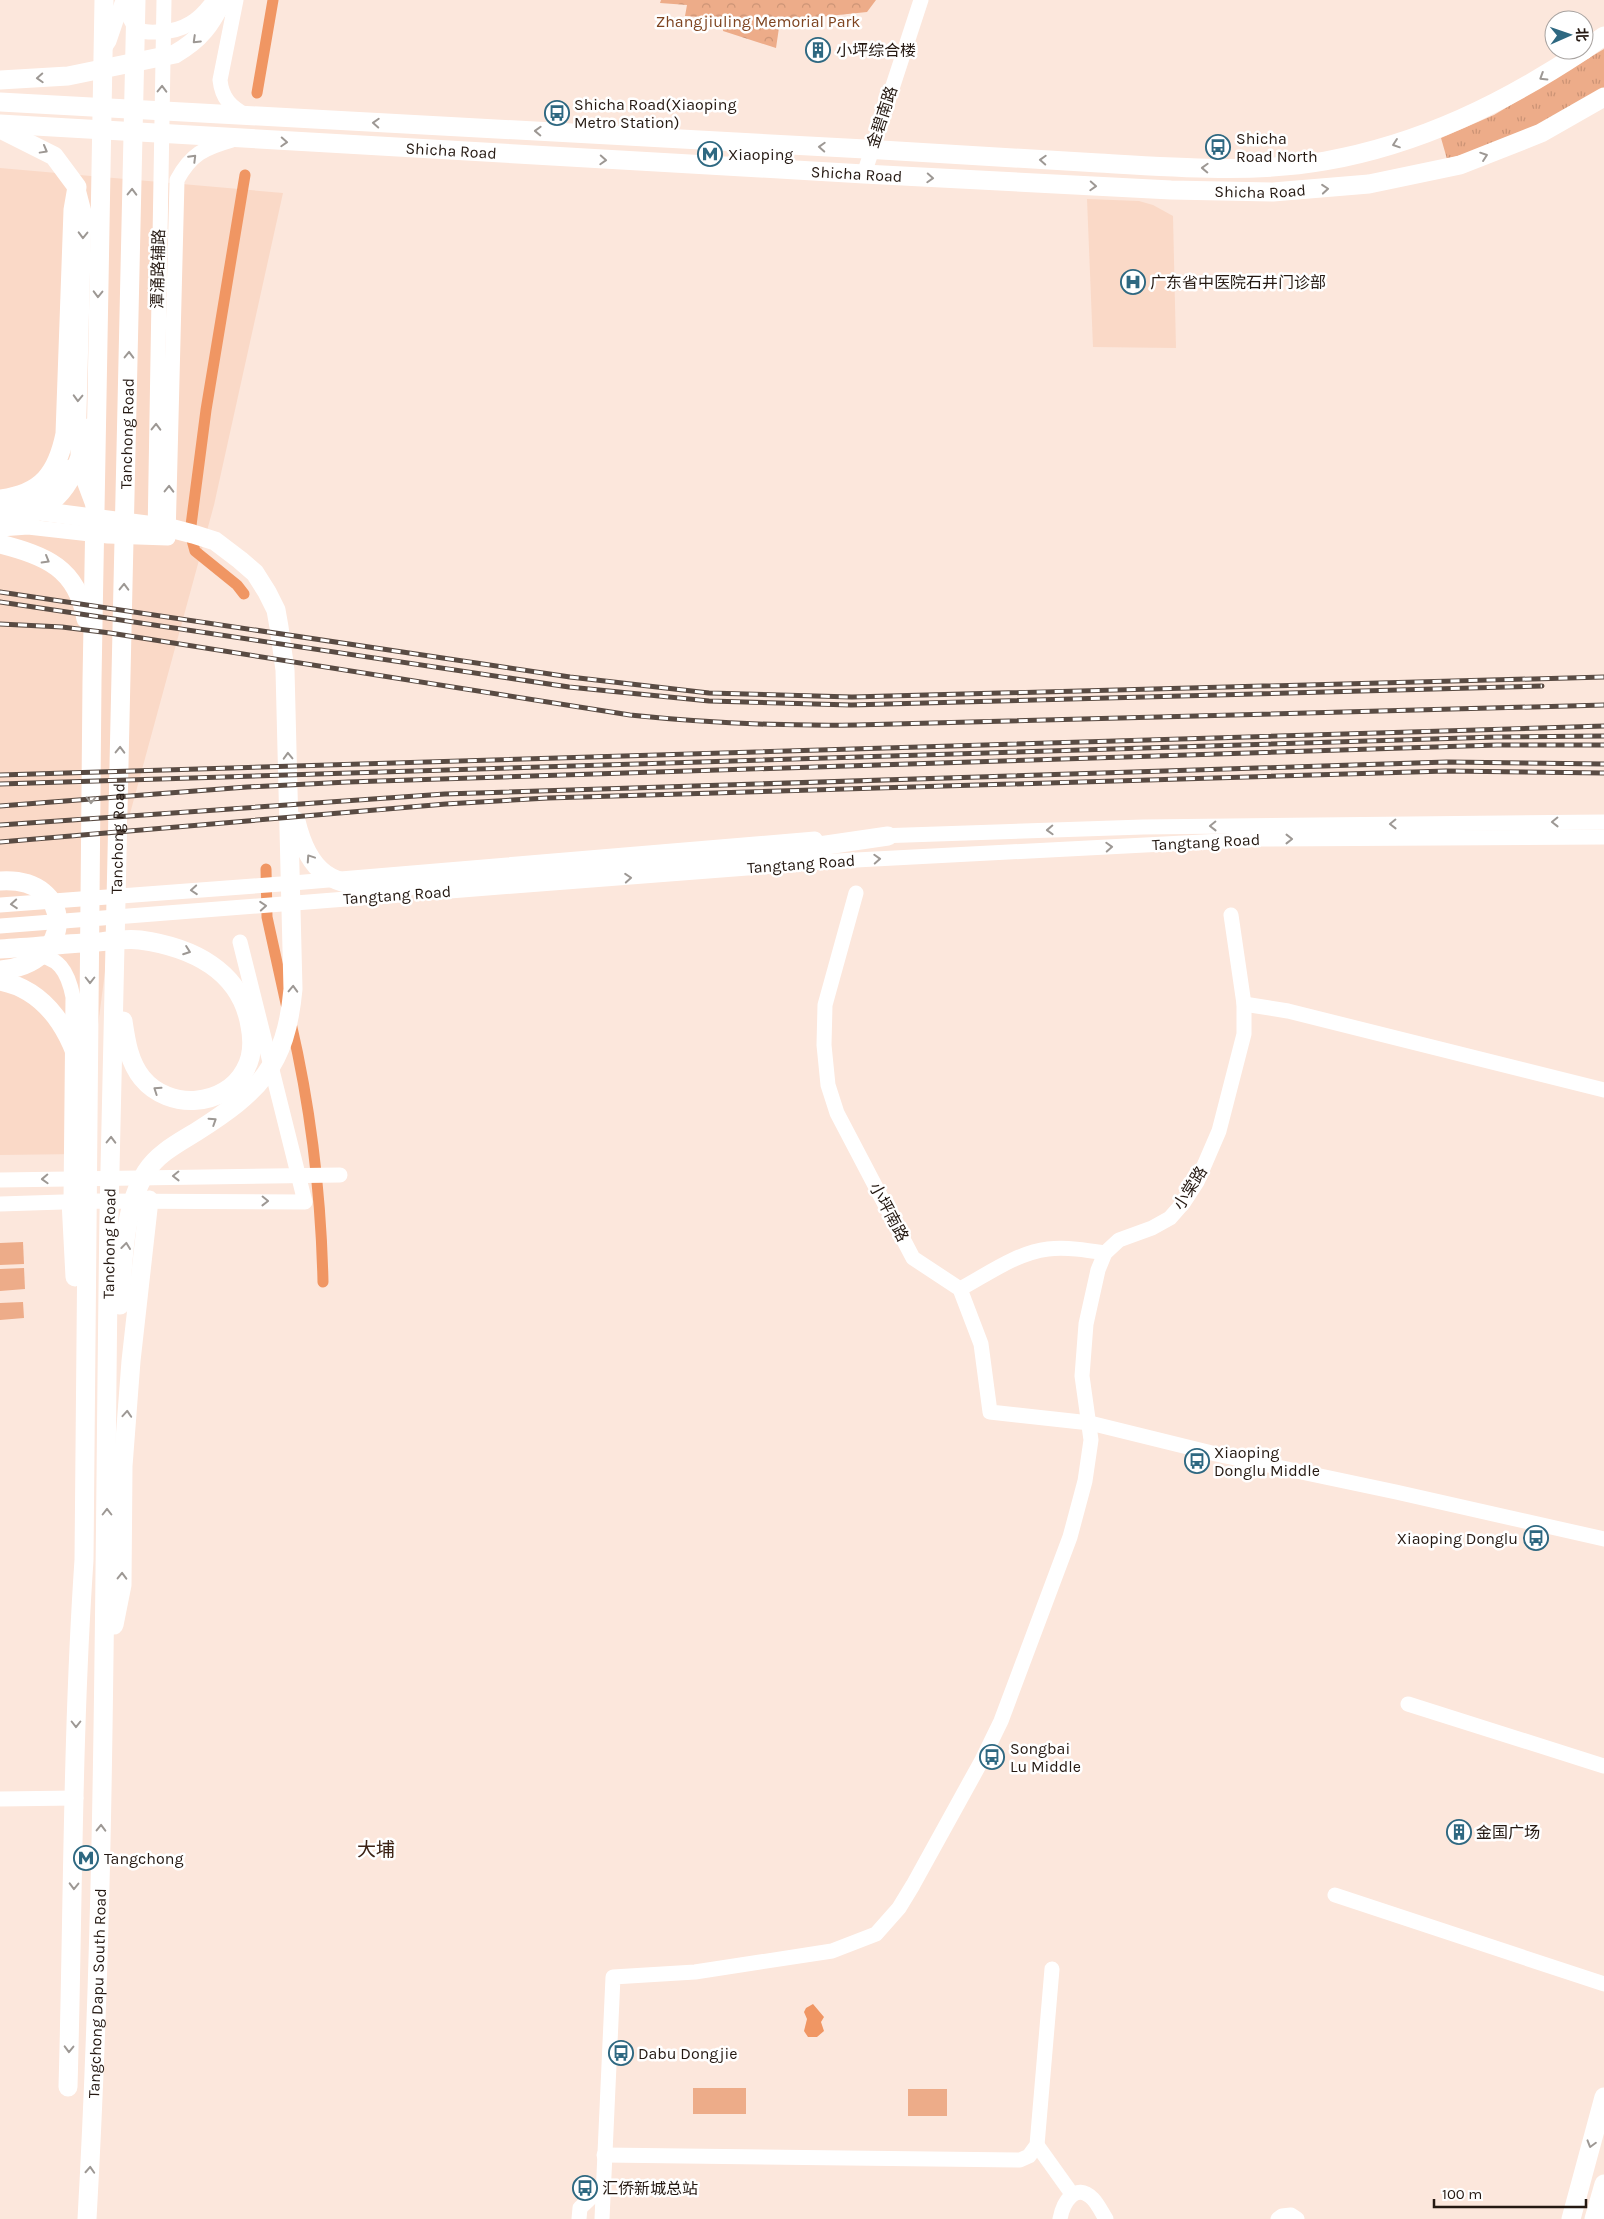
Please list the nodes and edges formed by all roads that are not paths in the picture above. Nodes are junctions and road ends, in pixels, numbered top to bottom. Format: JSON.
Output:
{"nodes":[{"id":1,"x":104,"y":0,"type":"edge"},
{"id":2,"x":124,"y":0,"type":"edge"},
{"id":3,"x":136,"y":0,"type":"edge"},
{"id":4,"x":164,"y":0,"type":"edge"},
{"id":5,"x":214,"y":0,"type":"edge"},
{"id":6,"x":223,"y":0,"type":"edge"},
{"id":7,"x":236,"y":0,"type":"edge"},
{"id":8,"x":910,"y":0,"type":"edge"},
{"id":9,"x":921,"y":0,"type":"edge"},
{"id":10,"x":1568,"y":60,"type":"edge"},
{"id":11,"x":68,"y":76,"type":"junction"},
{"id":12,"x":0,"y":80,"type":"edge"},
{"id":13,"x":1604,"y":97,"type":"edge"},
{"id":14,"x":0,"y":102,"type":"edge"},
{"id":15,"x":247,"y":116,"type":"junction"},
{"id":16,"x":0,"y":124,"type":"edge"},
{"id":17,"x":0,"y":129,"type":"edge"},
{"id":18,"x":235,"y":139,"type":"junction"},
{"id":19,"x":866,"y":149,"type":"junction"},
{"id":20,"x":864,"y":174,"type":"junction"},
{"id":21,"x":77,"y":187,"type":"junction"},
{"id":22,"x":96,"y":347,"type":"junction"},
{"id":23,"x":78,"y":453,"type":"junction"},
{"id":24,"x":0,"y":499,"type":"edge"},
{"id":25,"x":0,"y":506,"type":"edge"},
{"id":26,"x":0,"y":514,"type":"edge"},
{"id":27,"x":0,"y":522,"type":"edge"},
{"id":28,"x":0,"y":529,"type":"edge"},
{"id":29,"x":108,"y":536,"type":"junction"},
{"id":30,"x":155,"y":537,"type":"junction"},
{"id":31,"x":0,"y":544,"type":"edge"},
{"id":32,"x":92,"y":681,"type":"junction"},
{"id":33,"x":289,"y":781,"type":"junction"},
{"id":34,"x":1604,"y":822,"type":"edge"},
{"id":35,"x":888,"y":836,"type":"junction"},
{"id":36,"x":1604,"y":837,"type":"edge"},
{"id":37,"x":0,"y":881,"type":"edge"},
{"id":38,"x":856,"y":893,"type":"dead end"},
{"id":39,"x":0,"y":905,"type":"edge"},
{"id":40,"x":140,"y":915,"type":"junction"},
{"id":41,"x":1231,"y":915,"type":"dead end"},
{"id":42,"x":0,"y":926,"type":"edge"},
{"id":43,"x":0,"y":935,"type":"edge"},
{"id":44,"x":240,"y":942,"type":"dead end"},
{"id":45,"x":8,"y":952,"type":"edge"},
{"id":46,"x":0,"y":956,"type":"edge"},
{"id":47,"x":116,"y":956,"type":"junction"},
{"id":48,"x":0,"y":970,"type":"edge"},
{"id":49,"x":0,"y":980,"type":"edge"},
{"id":50,"x":1244,"y":1004,"type":"junction"},
{"id":51,"x":1604,"y":1090,"type":"edge"},
{"id":52,"x":89,"y":1137,"type":"junction"},
{"id":53,"x":340,"y":1175,"type":"dead end"},
{"id":54,"x":225,"y":1176,"type":"junction"},
{"id":55,"x":298,"y":1176,"type":"junction"},
{"id":56,"x":71,"y":1178,"type":"junction"},
{"id":57,"x":0,"y":1180,"type":"edge"},
{"id":58,"x":149,"y":1200,"type":"junction"},
{"id":59,"x":225,"y":1200,"type":"junction"},
{"id":60,"x":71,"y":1201,"type":"junction"},
{"id":61,"x":0,"y":1204,"type":"edge"},
{"id":62,"x":1105,"y":1253,"type":"junction"},
{"id":63,"x":960,"y":1289,"type":"junction"},
{"id":64,"x":108,"y":1416,"type":"junction"},
{"id":65,"x":1090,"y":1423,"type":"junction"},
{"id":66,"x":1604,"y":1539,"type":"edge"},
{"id":67,"x":76,"y":1675,"type":"junction"},
{"id":68,"x":104,"y":1676,"type":"junction"},
{"id":69,"x":1408,"y":1704,"type":"dead end"},
{"id":70,"x":1604,"y":1766,"type":"edge"},
{"id":71,"x":76,"y":1798,"type":"junction"},
{"id":72,"x":0,"y":1800,"type":"edge"},
{"id":73,"x":1335,"y":1895,"type":"dead end"},
{"id":74,"x":1052,"y":1969,"type":"dead end"},
{"id":75,"x":1604,"y":1984,"type":"edge"},
{"id":76,"x":95,"y":2086,"type":"junction"},
{"id":77,"x":68,"y":2087,"type":"joint"},
{"id":78,"x":1604,"y":2097,"type":"edge"},
{"id":79,"x":1037,"y":2145,"type":"junction"},
{"id":80,"x":604,"y":2155,"type":"junction"},
{"id":81,"x":1604,"y":2184,"type":"edge"},
{"id":82,"x":603,"y":2186,"type":"junction"},
{"id":83,"x":1069,"y":2197,"type":"junction"},
{"id":84,"x":1598,"y":2215,"type":"edge"},
{"id":85,"x":88,"y":2219,"type":"edge"},
{"id":86,"x":579,"y":2219,"type":"edge"},
{"id":87,"x":602,"y":2219,"type":"edge"},
{"id":88,"x":1060,"y":2219,"type":"edge"},
{"id":89,"x":1106,"y":2219,"type":"edge"},
{"id":90,"x":1278,"y":2219,"type":"edge"},
{"id":91,"x":1296,"y":2219,"type":"edge"},
{"id":92,"x":1571,"y":2219,"type":"edge"}],
"edges":[{"from":1,"to":22,"type":"main road","name":"Tanchong Road","one_way":true},
{"from":2,"to":5,"type":"street"},
{"from":2,"to":11,"type":"street"},
{"from":47,"to":3,"type":"main road","name":"Tanchong Road","one_way":true},
{"from":30,"to":4,"type":"street","name":"潭涌路辅路","one_way":true},
{"from":6,"to":11,"type":"main road","one_way":true},
{"from":7,"to":15,"type":"street"},
{"from":8,"to":19,"type":"street","name":"金碧南路"},
{"from":9,"to":19,"type":"street","name":"金碧南路"},
{"from":10,"to":19,"type":"main road","name":"Shicha Road","one_way":true},
{"from":11,"to":12,"type":"main road","one_way":true},
{"from":20,"to":13,"type":"main road","name":"Shicha Road","one_way":true},
{"from":14,"to":15,"type":"main road","name":"Shicha Road"},
{"from":19,"to":15,"type":"main road","name":"Shicha Road","one_way":true},
{"from":16,"to":18,"type":"main road","name":"Shicha Road"},
{"from":17,"to":21,"type":"main road","one_way":true},
{"from":18,"to":20,"type":"main road","name":"Shicha Road","one_way":true},
{"from":30,"to":18,"type":"street","one_way":true},
{"from":19,"to":20,"type":"street","name":"金碧南路"},
{"from":21,"to":23,"type":"street","one_way":true},
{"from":21,"to":24,"type":"main road"},
{"from":22,"to":27,"type":"main road"},
{"from":22,"to":32,"type":"main road","name":"Tanchong Road"},
{"from":23,"to":26,"type":"street"},
{"from":23,"to":29,"type":"street"},
{"from":33,"to":25,"type":"main road","one_way":true},
{"from":28,"to":29,"type":"street"},
{"from":29,"to":30,"type":"street"},
{"from":31,"to":32,"type":"main road","one_way":true},
{"from":32,"to":52,"type":"main road","name":"Tanchong Road","one_way":true},
{"from":35,"to":33,"type":"main road","one_way":true},
{"from":64,"to":33,"type":"main road","one_way":true},
{"from":34,"to":35,"type":"street","name":"Tangtang Road","one_way":true},
{"from":35,"to":39,"type":"street","name":"Tangtang Road","one_way":true},
{"from":40,"to":36,"type":"street","name":"Tangtang Road","one_way":true},
{"from":37,"to":48,"type":"main road"},
{"from":38,"to":63,"type":"street","name":"小坪南路"},
{"from":40,"to":42,"type":"street","name":"Tangtang Road"},
{"from":40,"to":43,"type":"street"},
{"from":41,"to":50,"type":"street","name":"小棠路"},
{"from":44,"to":55,"type":"street"},
{"from":45,"to":46,"type":"street"},
{"from":45,"to":47,"type":"main road","one_way":true},
{"from":45,"to":56,"type":"street"},
{"from":64,"to":47,"type":"main road","name":"Tanchong Road","one_way":true},
{"from":49,"to":52,"type":"main road"},
{"from":50,"to":51,"type":"street"},
{"from":50,"to":62,"type":"street","name":"小棠路"},
{"from":52,"to":67,"type":"main road","name":"Tanchong Road"},
{"from":53,"to":55,"type":"street"},
{"from":54,"to":55,"type":"street"},
{"from":54,"to":56,"type":"street","one_way":true},
{"from":54,"to":59,"type":"street"},
{"from":59,"to":55,"type":"street","one_way":true},
{"from":56,"to":57,"type":"street","one_way":true},
{"from":56,"to":60,"type":"street"},
{"from":58,"to":59,"type":"street"},
{"from":58,"to":60,"type":"street"},
{"from":68,"to":58,"type":"main road","one_way":true},
{"from":60,"to":61,"type":"street"},
{"from":60,"to":67,"type":"main road"},
{"from":62,"to":63,"type":"street"},
{"from":62,"to":65,"type":"street"},
{"from":63,"to":65,"type":"street"},
{"from":68,"to":64,"type":"main road","name":"Tanchong Road","one_way":true},
{"from":65,"to":66,"type":"street"},
{"from":65,"to":80,"type":"street"},
{"from":67,"to":71,"type":"main road","name":"Tangchong Dapu South Road","one_way":true},
{"from":76,"to":68,"type":"main road","name":"Tangchong Dapu South Road","one_way":true},
{"from":69,"to":70,"type":"street"},
{"from":71,"to":72,"type":"street"},
{"from":71,"to":77,"type":"main road","name":"Tangchong Dapu South Road","one_way":true},
{"from":73,"to":75,"type":"street"},
{"from":74,"to":79,"type":"street"},
{"from":76,"to":77,"type":"street"},
{"from":85,"to":76,"type":"main road","name":"Tangchong Dapu South Road","one_way":true},
{"from":78,"to":92,"type":"main road","one_way":true},
{"from":79,"to":80,"type":"street"},
{"from":79,"to":83,"type":"street"},
{"from":80,"to":82,"type":"street"},
{"from":81,"to":84,"type":"main road"},
{"from":82,"to":86,"type":"street"},
{"from":82,"to":87,"type":"street"},
{"from":83,"to":88,"type":"street"},
{"from":83,"to":89,"type":"street"},
{"from":90,"to":91,"type":"street"}]}
